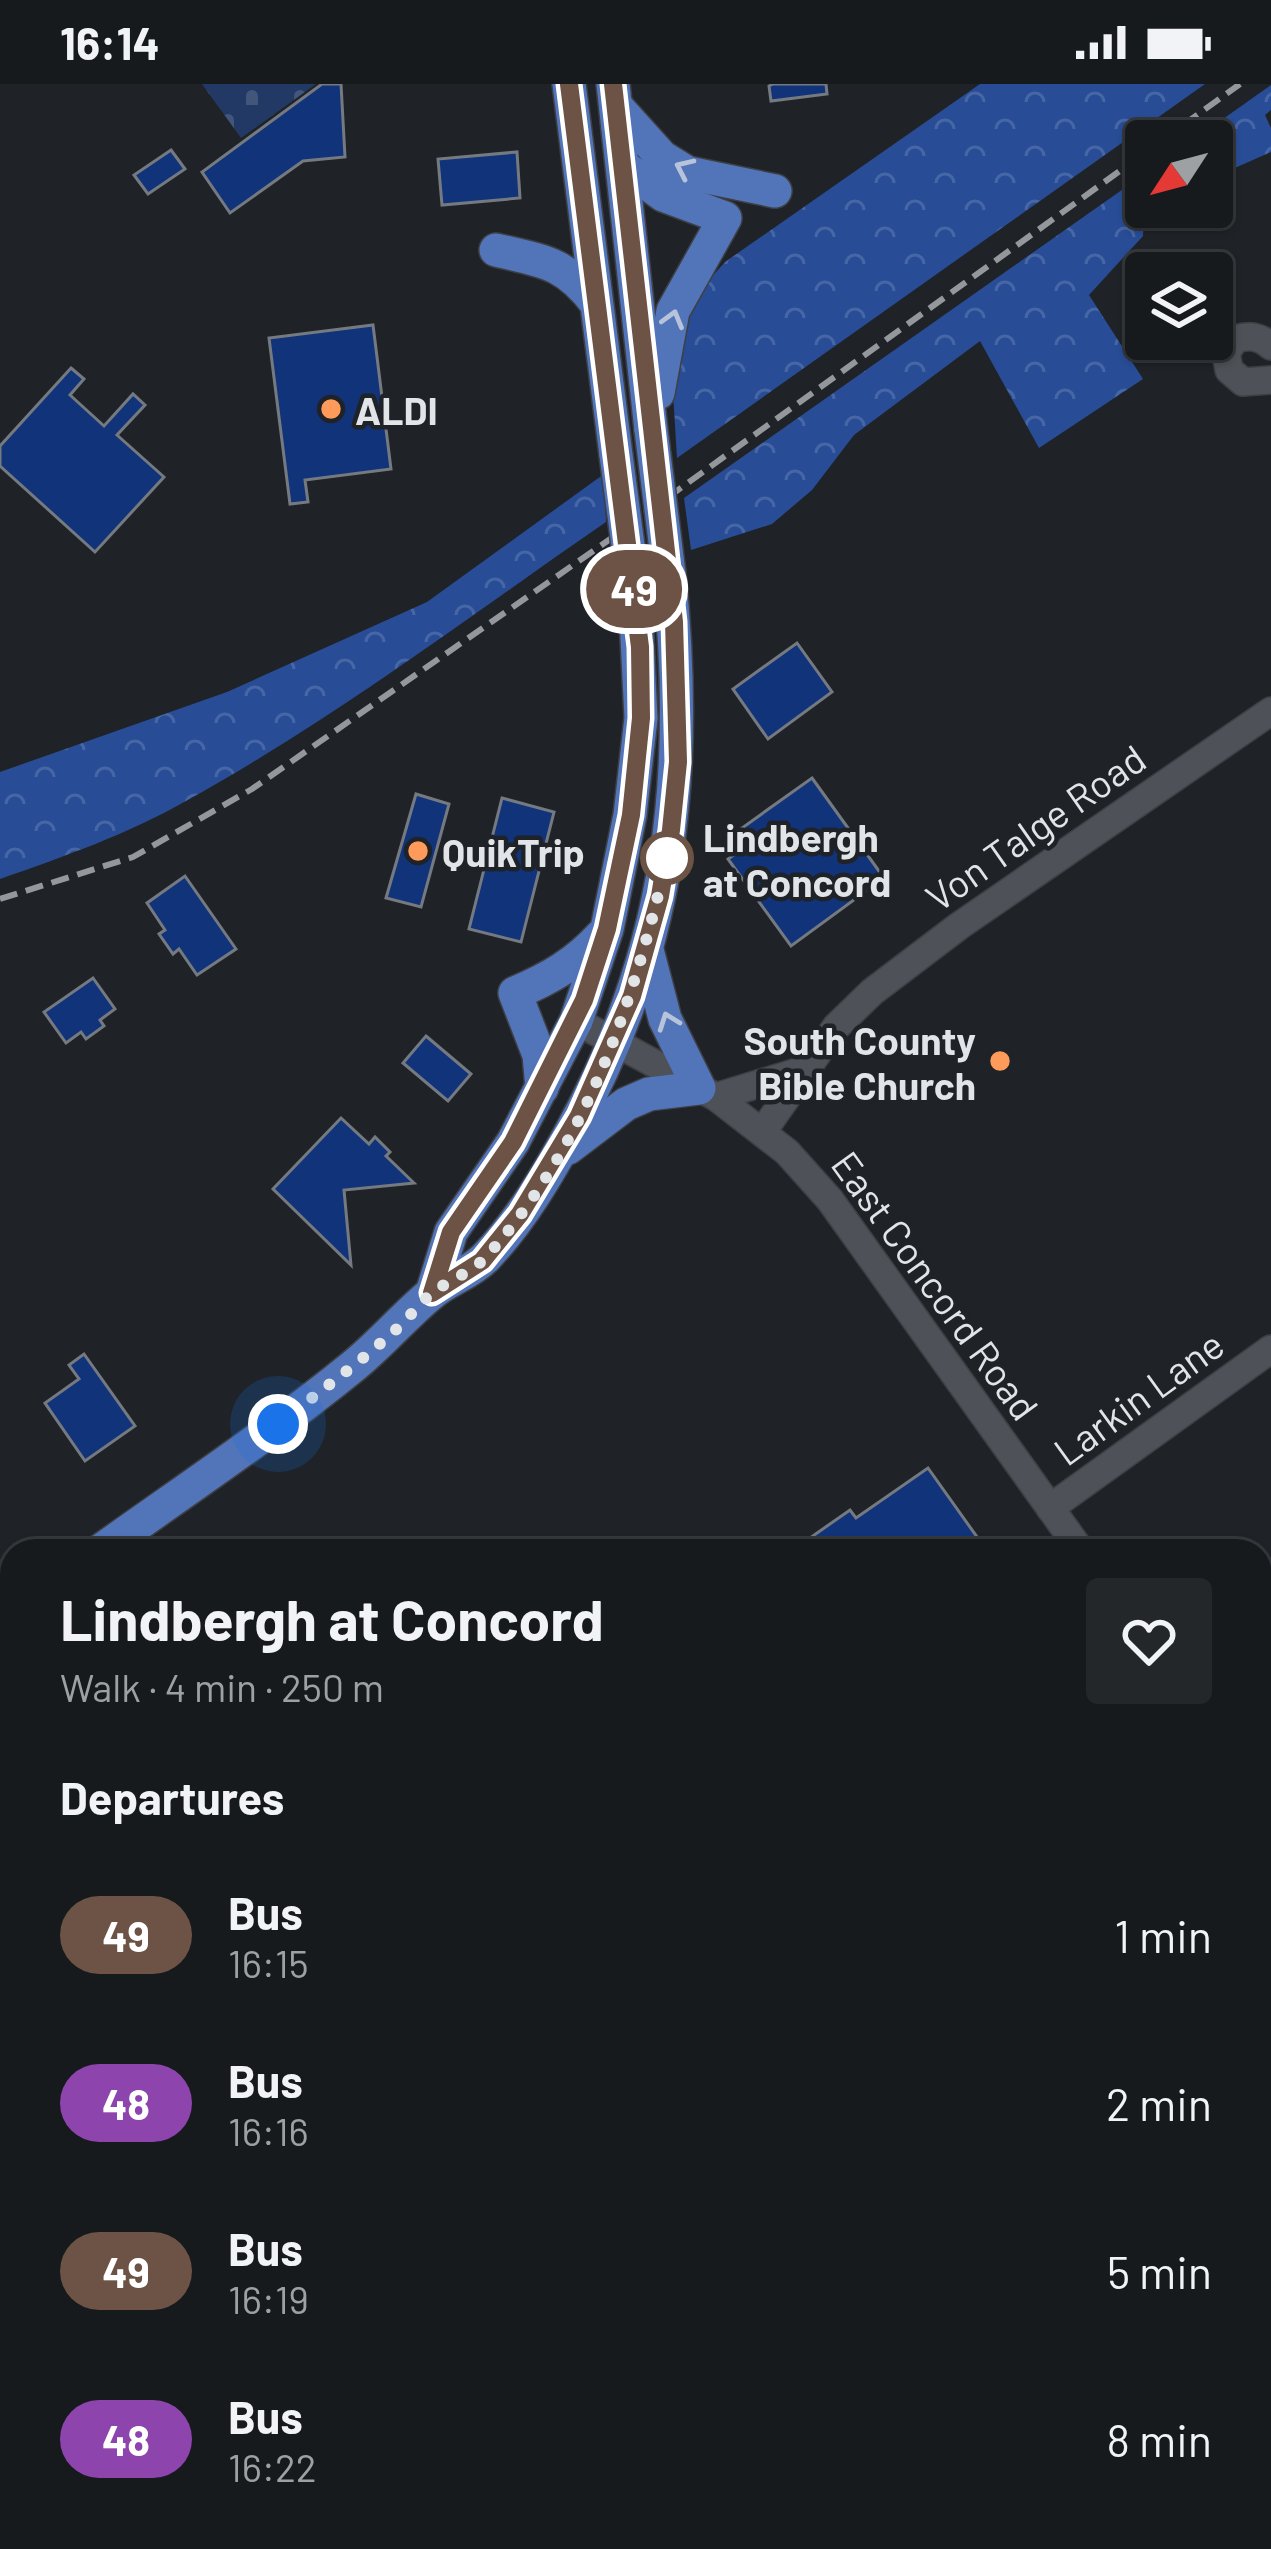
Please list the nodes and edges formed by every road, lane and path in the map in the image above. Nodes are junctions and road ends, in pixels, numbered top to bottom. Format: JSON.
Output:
{"nodes":[{"id":1,"x":569,"y":84,"type":"edge"},
{"id":2,"x":614,"y":95,"type":"edge"},
{"id":3,"x":623,"y":166,"type":"junction"},
{"id":4,"x":775,"y":191,"type":"dead end"},
{"id":5,"x":496,"y":250,"type":"dead end"},
{"id":6,"x":596,"y":304,"type":"junction"},
{"id":7,"x":1271,"y":346,"type":"edge"},
{"id":8,"x":1271,"y":380,"type":"edge"},
{"id":9,"x":651,"y":430,"type":"junction"},
{"id":10,"x":1271,"y":711,"type":"edge"},
{"id":11,"x":607,"y":929,"type":"junction"},
{"id":12,"x":646,"y":950,"type":"junction"},
{"id":13,"x":576,"y":1021,"type":"junction"},
{"id":14,"x":615,"y":1040,"type":"junction"},
{"id":15,"x":807,"y":1070,"type":"junction"},
{"id":16,"x":542,"y":1090,"type":"junction"},
{"id":17,"x":708,"y":1092,"type":"junction"},
{"id":18,"x":764,"y":1131,"type":"junction"},
{"id":19,"x":557,"y":1156,"type":"junction"},
{"id":20,"x":432,"y":1293,"type":"junction"},
{"id":21,"x":1271,"y":1349,"type":"edge"},
{"id":22,"x":1050,"y":1508,"type":"junction"},
{"id":23,"x":117,"y":1539,"type":"edge"},
{"id":24,"x":1072,"y":1539,"type":"edge"}],
"edges":[{"from":1,"to":6,"type":"main road"},
{"from":2,"to":3,"type":"main road"},
{"from":4,"to":2,"type":"main road","one_way":true},
{"from":3,"to":9,"type":"main road"},
{"from":9,"to":3,"type":"main road","one_way":true},
{"from":5,"to":6,"type":"main road"},
{"from":6,"to":11,"type":"main road","bridge":true},
{"from":7,"to":8,"type":"street"},
{"from":9,"to":12,"type":"main road","bridge":true},
{"from":10,"to":15,"type":"street","name":"Von Talge Road"},
{"from":11,"to":13,"type":"main road"},
{"from":11,"to":16,"type":"main road"},
{"from":12,"to":14,"type":"main road"},
{"from":17,"to":12,"type":"main road","one_way":true},
{"from":13,"to":14,"type":"street","name":"East Concord Road"},
{"from":13,"to":16,"type":"main road"},
{"from":14,"to":17,"type":"street","name":"East Concord Road"},
{"from":14,"to":19,"type":"main road"},
{"from":15,"to":17,"type":"street"},
{"from":15,"to":18,"type":"street","name":"Von Talge Road"},
{"from":16,"to":20,"type":"main road"},
{"from":17,"to":18,"type":"street","name":"East Concord Road"},
{"from":17,"to":19,"type":"main road"},
{"from":18,"to":22,"type":"street","name":"East Concord Road"},
{"from":19,"to":20,"type":"main road"},
{"from":20,"to":23,"type":"main road"},
{"from":21,"to":22,"type":"street","name":"Larkin Lane"},
{"from":22,"to":24,"type":"street","name":"East Concord Road"}]}
